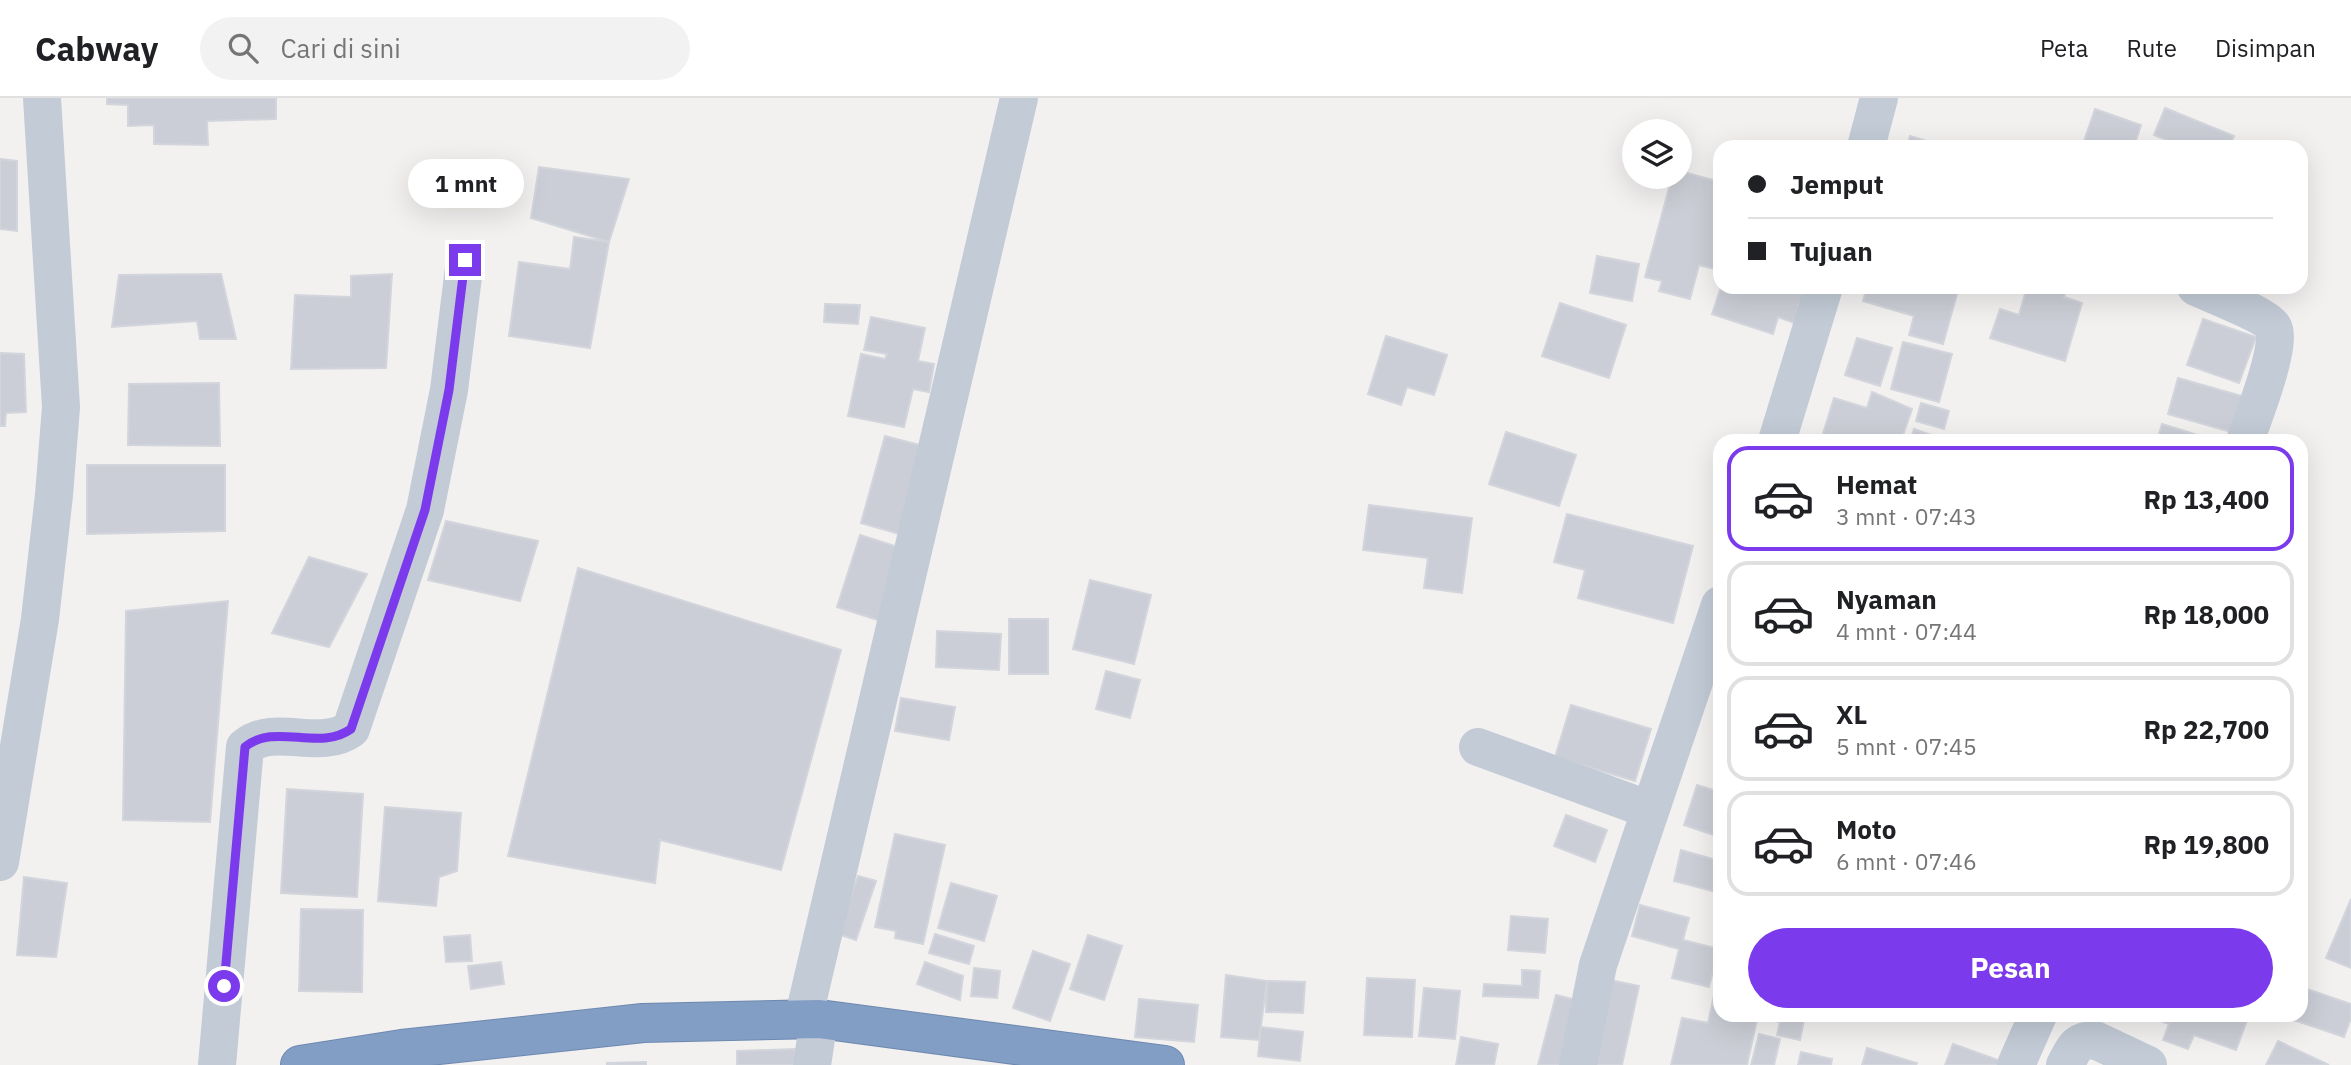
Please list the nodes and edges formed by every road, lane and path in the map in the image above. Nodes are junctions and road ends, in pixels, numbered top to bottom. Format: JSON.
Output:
{"nodes":[{"id":1,"x":41,"y":98,"type":"edge"},
{"id":2,"x":1019,"y":98,"type":"edge"},
{"id":3,"x":1879,"y":98,"type":"edge"},
{"id":4,"x":1868,"y":140,"type":"edge"},
{"id":5,"x":465,"y":260,"type":"dead end"},
{"id":6,"x":1822,"y":294,"type":"edge"},
{"id":7,"x":2211,"y":294,"type":"edge"},
{"id":8,"x":1779,"y":434,"type":"edge"},
{"id":9,"x":2247,"y":434,"type":"edge"},
{"id":10,"x":1713,"y":626,"type":"edge"},
{"id":11,"x":1478,"y":747,"type":"dead end"},
{"id":12,"x":1650,"y":810,"type":"junction"},
{"id":13,"x":0,"y":862,"type":"edge"},
{"id":14,"x":811,"y":1019,"type":"junction"},
{"id":15,"x":2035,"y":1022,"type":"edge"},
{"id":16,"x":401,"y":1057,"type":"edge"},
{"id":17,"x":217,"y":1065,"type":"edge"},
{"id":18,"x":300,"y":1065,"type":"edge"},
{"id":19,"x":812,"y":1065,"type":"edge"},
{"id":20,"x":1165,"y":1065,"type":"edge"},
{"id":21,"x":1578,"y":1065,"type":"edge"},
{"id":22,"x":2016,"y":1065,"type":"edge"},
{"id":23,"x":2065,"y":1065,"type":"edge"},
{"id":24,"x":2148,"y":1065,"type":"edge"}],
"edges":[{"from":1,"to":13,"type":"street"},
{"from":2,"to":14,"type":"street"},
{"from":3,"to":4,"type":"street"},
{"from":5,"to":17,"type":"street"},
{"from":6,"to":8,"type":"street"},
{"from":7,"to":9,"type":"street"},
{"from":10,"to":12,"type":"street"},
{"from":11,"to":12,"type":"street"},
{"from":12,"to":21,"type":"street"},
{"from":14,"to":16,"type":"highway"},
{"from":14,"to":19,"type":"street"},
{"from":14,"to":20,"type":"highway"},
{"from":15,"to":22,"type":"street"},
{"from":16,"to":18,"type":"highway"},
{"from":23,"to":24,"type":"street"}]}
